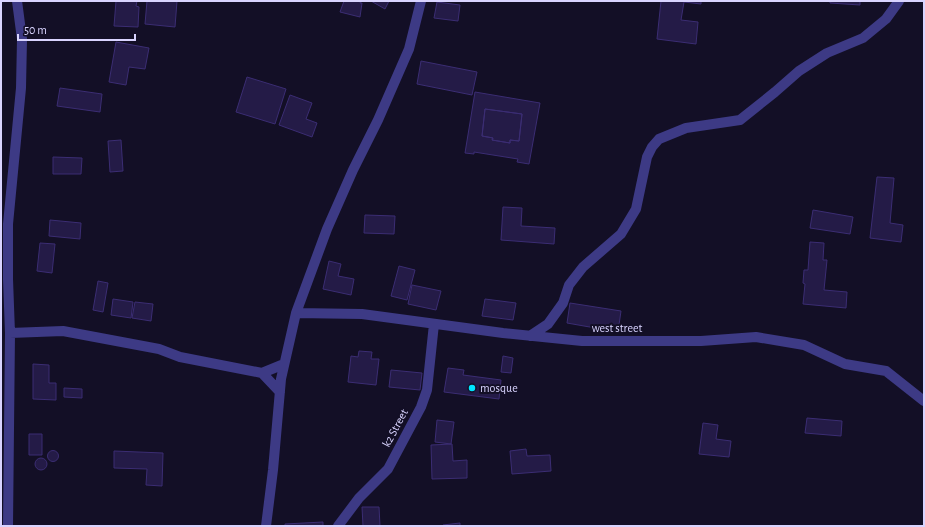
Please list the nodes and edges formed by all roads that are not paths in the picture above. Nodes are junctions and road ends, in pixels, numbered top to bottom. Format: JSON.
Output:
{"nodes":[{"id":1,"x":18,"y":1,"type":"edge"},
{"id":2,"x":422,"y":1,"type":"edge"},
{"id":3,"x":899,"y":1,"type":"edge"},
{"id":4,"x":296,"y":313,"type":"junction"},
{"id":5,"x":434,"y":324,"type":"junction"},
{"id":6,"x":10,"y":333,"type":"junction"},
{"id":7,"x":530,"y":336,"type":"junction"},
{"id":8,"x":284,"y":364,"type":"junction"},
{"id":9,"x":262,"y":374,"type":"junction"},
{"id":10,"x":280,"y":392,"type":"junction"},
{"id":11,"x":924,"y":400,"type":"edge"},
{"id":12,"x":8,"y":526,"type":"edge"},
{"id":13,"x":266,"y":526,"type":"edge"},
{"id":14,"x":338,"y":526,"type":"edge"}],
"edges":[{"from":1,"to":6,"type":"street"},
{"from":2,"to":4,"type":"street"},
{"from":3,"to":7,"type":"street"},
{"from":4,"to":5,"type":"street","name":"west street"},
{"from":4,"to":8,"type":"street"},
{"from":5,"to":7,"type":"street","name":"west street"},
{"from":5,"to":14,"type":"street","name":"k2 Street"},
{"from":6,"to":9,"type":"street"},
{"from":6,"to":12,"type":"street"},
{"from":7,"to":11,"type":"street","name":"west street"},
{"from":8,"to":9,"type":"street"},
{"from":8,"to":10,"type":"street"},
{"from":9,"to":10,"type":"street"},
{"from":10,"to":13,"type":"street"}]}
